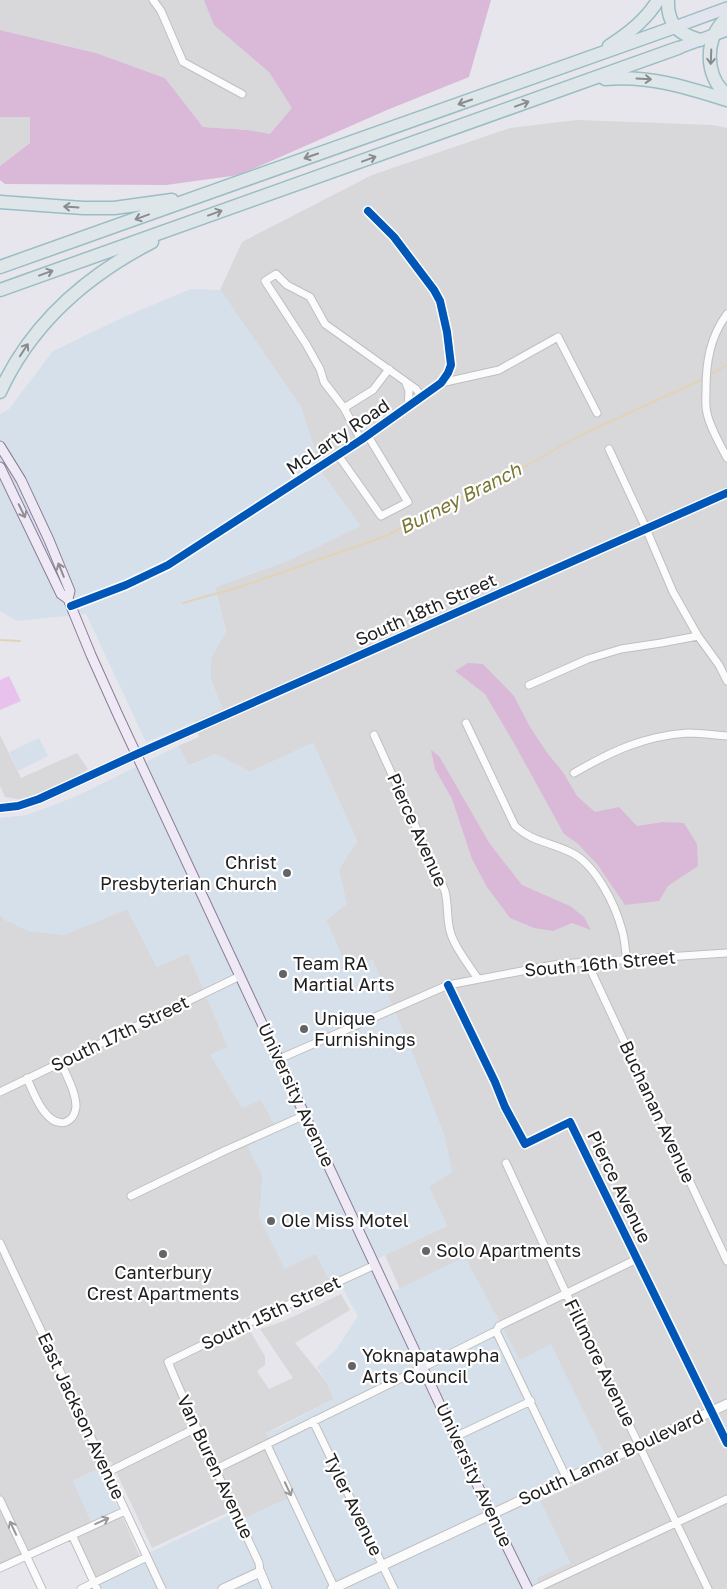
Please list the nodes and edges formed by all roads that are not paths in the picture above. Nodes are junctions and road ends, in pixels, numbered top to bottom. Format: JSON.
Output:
{"nodes":[{"id":1,"x":153,"y":0,"type":"edge"},
{"id":2,"x":658,"y":0,"type":"edge"},
{"id":3,"x":668,"y":0,"type":"edge"},
{"id":4,"x":727,"y":8,"type":"edge"},
{"id":5,"x":727,"y":18,"type":"edge"},
{"id":6,"x":676,"y":27,"type":"junction"},
{"id":7,"x":727,"y":30,"type":"edge"},
{"id":8,"x":714,"y":35,"type":"junction"},
{"id":9,"x":700,"y":40,"type":"junction"},
{"id":10,"x":678,"y":48,"type":"joint"},
{"id":11,"x":594,"y":56,"type":"junction"},
{"id":12,"x":562,"y":90,"type":"junction"},
{"id":13,"x":242,"y":94,"type":"dead end"},
{"id":14,"x":727,"y":95,"type":"edge"},
{"id":15,"x":727,"y":100,"type":"edge"},
{"id":16,"x":222,"y":187,"type":"junction"},
{"id":17,"x":0,"y":202,"type":"edge"},
{"id":18,"x":368,"y":211,"type":"dead end"},
{"id":19,"x":182,"y":225,"type":"junction"},
{"id":20,"x":0,"y":267,"type":"edge"},
{"id":21,"x":0,"y":290,"type":"edge"},
{"id":22,"x":727,"y":314,"type":"edge"},
{"id":23,"x":389,"y":369,"type":"junction"},
{"id":24,"x":406,"y":383,"type":"junction"},
{"id":25,"x":441,"y":383,"type":"junction"},
{"id":26,"x":0,"y":392,"type":"edge"},
{"id":27,"x":422,"y":397,"type":"junction"},
{"id":28,"x":344,"y":408,"type":"junction"},
{"id":29,"x":408,"y":408,"type":"junction"},
{"id":30,"x":597,"y":413,"type":"dead end"},
{"id":31,"x":368,"y":436,"type":"junction"},
{"id":32,"x":361,"y":440,"type":"junction"},
{"id":33,"x":0,"y":446,"type":"edge"},
{"id":34,"x":609,"y":449,"type":"dead end"},
{"id":35,"x":338,"y":455,"type":"junction"},
{"id":36,"x":727,"y":458,"type":"edge"},
{"id":37,"x":0,"y":467,"type":"edge"},
{"id":38,"x":727,"y":493,"type":"edge"},
{"id":39,"x":646,"y":529,"type":"junction"},
{"id":40,"x":69,"y":603,"type":"junction"},
{"id":41,"x":698,"y":636,"type":"junction"},
{"id":42,"x":727,"y":681,"type":"edge"},
{"id":43,"x":529,"y":685,"type":"dead end"},
{"id":44,"x":466,"y":723,"type":"dead end"},
{"id":45,"x":374,"y":736,"type":"dead end"},
{"id":46,"x":727,"y":736,"type":"edge"},
{"id":47,"x":137,"y":754,"type":"junction"},
{"id":48,"x":574,"y":773,"type":"dead end"},
{"id":49,"x":0,"y":808,"type":"edge"},
{"id":50,"x":727,"y":953,"type":"edge"},
{"id":51,"x":627,"y":960,"type":"junction"},
{"id":52,"x":587,"y":962,"type":"junction"},
{"id":53,"x":240,"y":976,"type":"junction"},
{"id":54,"x":478,"y":978,"type":"junction"},
{"id":55,"x":448,"y":985,"type":"junction"},
{"id":56,"x":279,"y":1059,"type":"junction"},
{"id":57,"x":61,"y":1062,"type":"junction"},
{"id":58,"x":27,"y":1078,"type":"junction"},
{"id":59,"x":0,"y":1092,"type":"edge"},
{"id":60,"x":305,"y":1115,"type":"junction"},
{"id":61,"x":506,"y":1163,"type":"dead end"},
{"id":62,"x":132,"y":1196,"type":"dead end"},
{"id":63,"x":0,"y":1243,"type":"edge"},
{"id":64,"x":637,"y":1259,"type":"junction"},
{"id":65,"x":727,"y":1261,"type":"edge"},
{"id":66,"x":375,"y":1265,"type":"junction"},
{"id":67,"x":566,"y":1292,"type":"junction"},
{"id":68,"x":496,"y":1331,"type":"junction"},
{"id":69,"x":168,"y":1362,"type":"joint"},
{"id":70,"x":423,"y":1367,"type":"junction"},
{"id":71,"x":531,"y":1401,"type":"junction"},
{"id":72,"x":727,"y":1404,"type":"edge"},
{"id":73,"x":712,"y":1411,"type":"junction"},
{"id":74,"x":313,"y":1422,"type":"junction"},
{"id":75,"x":196,"y":1428,"type":"junction"},
{"id":76,"x":456,"y":1437,"type":"junction"},
{"id":77,"x":727,"y":1443,"type":"edge"},
{"id":78,"x":268,"y":1445,"type":"junction"},
{"id":79,"x":639,"y":1445,"type":"junction"},
{"id":80,"x":216,"y":1468,"type":"junction"},
{"id":81,"x":108,"y":1472,"type":"junction"},
{"id":82,"x":567,"y":1479,"type":"junction"},
{"id":83,"x":727,"y":1499,"type":"edge"},
{"id":84,"x":0,"y":1500,"type":"edge"},
{"id":85,"x":125,"y":1511,"type":"junction"},
{"id":86,"x":491,"y":1514,"type":"junction"},
{"id":87,"x":677,"y":1523,"type":"junction"},
{"id":88,"x":72,"y":1535,"type":"junction"},
{"id":89,"x":26,"y":1556,"type":"junction"},
{"id":90,"x":147,"y":1557,"type":"junction"},
{"id":91,"x":383,"y":1565,"type":"junction"},
{"id":92,"x":0,"y":1568,"type":"edge"},
{"id":93,"x":260,"y":1572,"type":"junction"},
{"id":94,"x":96,"y":1586,"type":"edge"},
{"id":95,"x":42,"y":1589,"type":"edge"},
{"id":96,"x":81,"y":1589,"type":"edge"},
{"id":97,"x":162,"y":1589,"type":"edge"},
{"id":98,"x":223,"y":1589,"type":"edge"},
{"id":99,"x":267,"y":1589,"type":"edge"},
{"id":100,"x":334,"y":1589,"type":"edge"},
{"id":101,"x":394,"y":1589,"type":"edge"},
{"id":102,"x":528,"y":1589,"type":"edge"},
{"id":103,"x":535,"y":1589,"type":"edge"},
{"id":104,"x":708,"y":1589,"type":"edge"}],
"edges":[{"from":1,"to":13,"type":"street"},
{"from":2,"to":11,"type":"highway"},
{"from":3,"to":6,"type":"highway"},
{"from":4,"to":6,"type":"highway"},
{"from":5,"to":8,"type":"highway"},
{"from":6,"to":9,"type":"highway"},
{"from":6,"to":11,"type":"highway"},
{"from":7,"to":8,"type":"highway"},
{"from":8,"to":9,"type":"highway"},
{"from":8,"to":14,"type":"highway","one_way":true},
{"from":9,"to":10,"type":"highway"},
{"from":10,"to":12,"type":"highway"},
{"from":11,"to":16,"type":"highway","one_way":true},
{"from":12,"to":15,"type":"highway","one_way":true},
{"from":19,"to":12,"type":"highway","one_way":true},
{"from":16,"to":17,"type":"highway","one_way":true},
{"from":16,"to":20,"type":"highway","one_way":true},
{"from":18,"to":25,"type":"street"},
{"from":21,"to":19,"type":"highway","one_way":true},
{"from":26,"to":19,"type":"highway","one_way":true},
{"from":22,"to":36,"type":"street"},
{"from":23,"to":24,"type":"street"},
{"from":23,"to":28,"type":"street"},
{"from":23,"to":28,"type":"street"},
{"from":24,"to":27,"type":"street"},
{"from":24,"to":29,"type":"street"},
{"from":25,"to":27,"type":"street","name":"McLarty Road"},
{"from":25,"to":30,"type":"street"},
{"from":27,"to":29,"type":"street","name":"McLarty Road"},
{"from":28,"to":32,"type":"street"},
{"from":29,"to":31,"type":"street","name":"McLarty Road"},
{"from":31,"to":32,"type":"street","name":"McLarty Road"},
{"from":31,"to":35,"type":"street"},
{"from":32,"to":35,"type":"street","name":"McLarty Road"},
{"from":40,"to":33,"type":"main road","name":"University Avenue","one_way":true},
{"from":34,"to":39,"type":"street"},
{"from":35,"to":40,"type":"street","name":"McLarty Road"},
{"from":37,"to":40,"type":"main road","name":"University Avenue","one_way":true},
{"from":38,"to":39,"type":"street","name":"South 18th Street"},
{"from":39,"to":41,"type":"street"},
{"from":39,"to":47,"type":"street","name":"South 18th Street"},
{"from":40,"to":47,"type":"main road","name":"University Avenue"},
{"from":41,"to":42,"type":"street"},
{"from":41,"to":43,"type":"street"},
{"from":44,"to":51,"type":"street"},
{"from":45,"to":54,"type":"street","name":"Pierce Avenue"},
{"from":46,"to":48,"type":"street"},
{"from":47,"to":49,"type":"street","name":"South 18th Street"},
{"from":47,"to":53,"type":"main road","name":"University Avenue"},
{"from":50,"to":51,"type":"street","name":"South 16th Street"},
{"from":51,"to":52,"type":"street","name":"South 16th Street"},
{"from":52,"to":54,"type":"street","name":"South 16th Street"},
{"from":52,"to":65,"type":"street","name":"Buchanan Avenue"},
{"from":53,"to":56,"type":"main road","name":"University Avenue"},
{"from":53,"to":57,"type":"street","name":"South 17th Street"},
{"from":54,"to":55,"type":"street","name":"South 16th Street"},
{"from":55,"to":56,"type":"street","name":"South 16th Street"},
{"from":55,"to":64,"type":"street","name":"Pierce Avenue"},
{"from":56,"to":60,"type":"main road","name":"University Avenue"},
{"from":57,"to":58,"type":"street","name":"South 17th Street"},
{"from":57,"to":58,"type":"street"},
{"from":58,"to":59,"type":"street","name":"South 17th Street"},
{"from":60,"to":62,"type":"street"},
{"from":60,"to":66,"type":"main road","name":"University Avenue"},
{"from":61,"to":67,"type":"street","name":"Fillmore Avenue"},
{"from":63,"to":81,"type":"street","name":"East Jackson Avenue"},
{"from":64,"to":67,"type":"street"},
{"from":64,"to":73,"type":"street","name":"Pierce Avenue"},
{"from":66,"to":69,"type":"street","name":"South 15th Street"},
{"from":66,"to":70,"type":"main road","name":"University Avenue"},
{"from":67,"to":68,"type":"street"},
{"from":67,"to":79,"type":"street","name":"Fillmore Avenue"},
{"from":68,"to":70,"type":"street"},
{"from":68,"to":71,"type":"street"},
{"from":69,"to":75,"type":"street","name":"Van Buren Avenue"},
{"from":70,"to":74,"type":"street"},
{"from":70,"to":76,"type":"main road","name":"University Avenue"},
{"from":71,"to":76,"type":"street"},
{"from":71,"to":82,"type":"street"},
{"from":72,"to":73,"type":"street","name":"South Lamar Boulevard"},
{"from":73,"to":77,"type":"street","name":"Pierce Avenue"},
{"from":73,"to":79,"type":"street","name":"South Lamar Boulevard"},
{"from":74,"to":78,"type":"street"},
{"from":74,"to":91,"type":"street","name":"Tyler Avenue"},
{"from":75,"to":80,"type":"street","name":"Van Buren Avenue"},
{"from":75,"to":81,"type":"street"},
{"from":76,"to":86,"type":"main road","name":"University Avenue"},
{"from":78,"to":80,"type":"street"},
{"from":78,"to":100,"type":"street","one_way":true},
{"from":79,"to":82,"type":"street","name":"South Lamar Boulevard"},
{"from":79,"to":87,"type":"street","name":"Fillmore Avenue"},
{"from":80,"to":93,"type":"street","name":"Van Buren Avenue"},
{"from":81,"to":85,"type":"street","name":"East Jackson Avenue"},
{"from":82,"to":86,"type":"street","name":"South Lamar Boulevard"},
{"from":83,"to":87,"type":"street"},
{"from":89,"to":84,"type":"street","one_way":true},
{"from":88,"to":85,"type":"street","one_way":true},
{"from":85,"to":90,"type":"street","name":"East Jackson Avenue"},
{"from":86,"to":91,"type":"street","name":"South Lamar Boulevard"},
{"from":86,"to":102,"type":"main road","name":"University Avenue"},
{"from":87,"to":103,"type":"street"},
{"from":87,"to":104,"type":"street","name":"Fillmore Avenue"},
{"from":88,"to":89,"type":"street"},
{"from":88,"to":94,"type":"street"},
{"from":89,"to":92,"type":"street"},
{"from":89,"to":95,"type":"street"},
{"from":90,"to":94,"type":"street"},
{"from":90,"to":97,"type":"street","name":"East Jackson Avenue"},
{"from":91,"to":100,"type":"street","name":"South Lamar Boulevard"},
{"from":91,"to":101,"type":"street","name":"Tyler Avenue"},
{"from":93,"to":98,"type":"street"},
{"from":93,"to":99,"type":"street"},
{"from":94,"to":96,"type":"street"}]}
